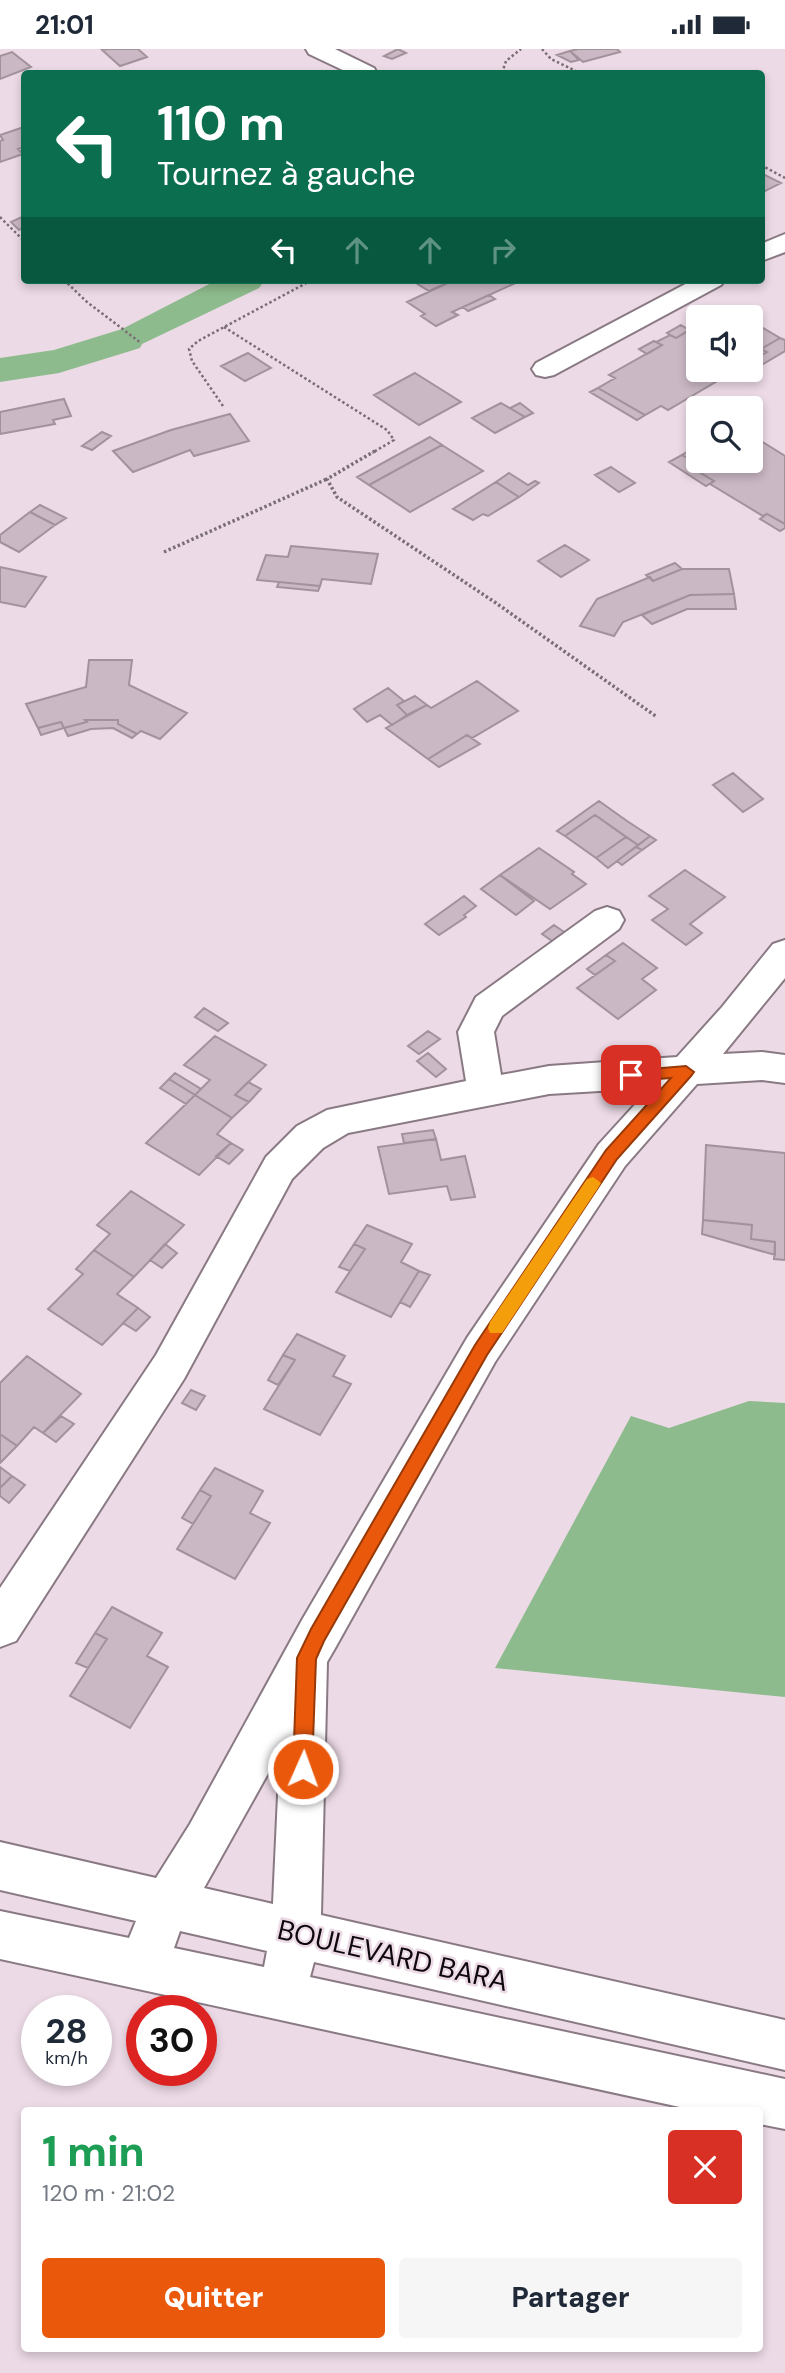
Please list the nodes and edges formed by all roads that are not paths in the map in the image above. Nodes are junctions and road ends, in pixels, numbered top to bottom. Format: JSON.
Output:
{"nodes":[{"id":1,"x":317,"y":49,"type":"edge"},
{"id":2,"x":360,"y":70,"type":"edge"},
{"id":3,"x":785,"y":241,"type":"edge"},
{"id":4,"x":765,"y":252,"type":"edge"},
{"id":5,"x":704,"y":284,"type":"edge"},
{"id":6,"x":545,"y":369,"type":"dead end"},
{"id":7,"x":607,"y":920,"type":"dead end"},
{"id":8,"x":785,"y":953,"type":"edge"},
{"id":9,"x":785,"y":1069,"type":"edge"},
{"id":10,"x":686,"y":1072,"type":"junction"},
{"id":11,"x":486,"y":1092,"type":"junction"},
{"id":12,"x":0,"y":1626,"type":"edge"},
{"id":13,"x":306,"y":1658,"type":"junction"},
{"id":14,"x":0,"y":1867,"type":"edge"},
{"id":15,"x":167,"y":1904,"type":"junction"},
{"id":16,"x":296,"y":1933,"type":"junction"},
{"id":17,"x":0,"y":1935,"type":"edge"},
{"id":18,"x":143,"y":1964,"type":"junction"},
{"id":19,"x":282,"y":1994,"type":"junction"},
{"id":20,"x":785,"y":2045,"type":"edge"},
{"id":21,"x":785,"y":2104,"type":"edge"}],
"edges":[{"from":1,"to":2,"type":"street"},
{"from":3,"to":4,"type":"street"},
{"from":5,"to":6,"type":"street"},
{"from":7,"to":11,"type":"street"},
{"from":8,"to":10,"type":"street"},
{"from":9,"to":10,"type":"street"},
{"from":10,"to":11,"type":"street"},
{"from":10,"to":13,"type":"street"},
{"from":11,"to":12,"type":"street"},
{"from":13,"to":15,"type":"street"},
{"from":13,"to":16,"type":"street"},
{"from":14,"to":15,"type":"street","name":"BOULEVARD BARA"},
{"from":15,"to":16,"type":"street","name":"BOULEVARD BARA"},
{"from":15,"to":18,"type":"street"},
{"from":16,"to":19,"type":"street"},
{"from":16,"to":20,"type":"street","name":"BOULEVARD BARA"},
{"from":17,"to":18,"type":"street"},
{"from":18,"to":19,"type":"street"},
{"from":19,"to":21,"type":"street"}]}
